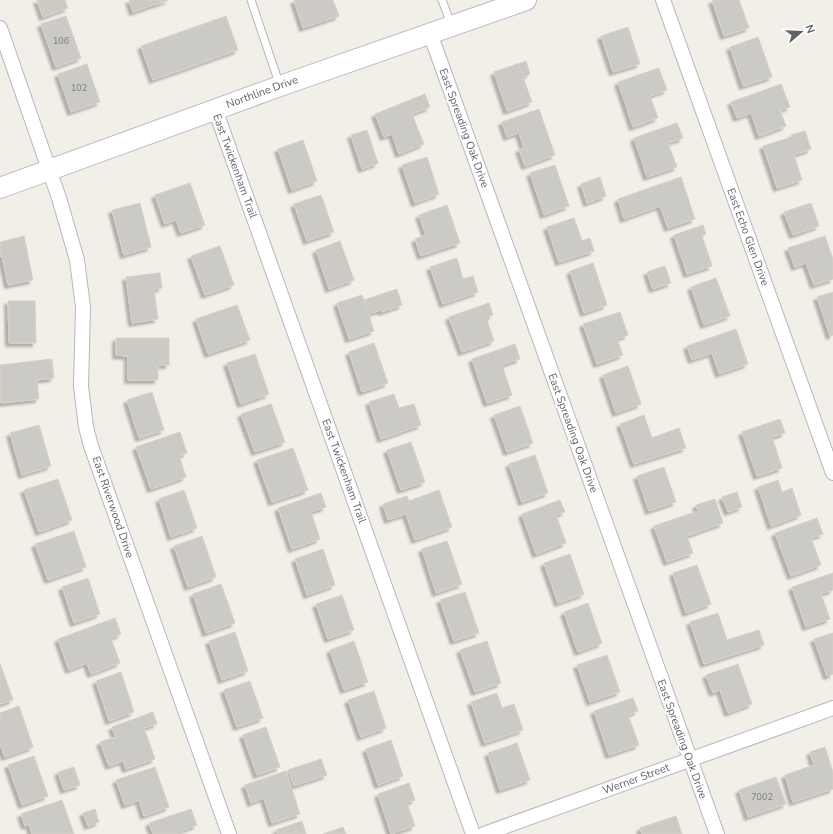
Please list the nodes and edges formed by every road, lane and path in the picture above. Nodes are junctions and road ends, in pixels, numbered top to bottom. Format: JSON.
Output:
{"nodes":[{"id":1,"x":251,"y":0,"type":"edge"},
{"id":2,"x":442,"y":0,"type":"edge"},
{"id":3,"x":526,"y":0,"type":"edge"},
{"id":4,"x":663,"y":0,"type":"edge"},
{"id":5,"x":451,"y":26,"type":"junction"},
{"id":6,"x":0,"y":28,"type":"edge"},
{"id":7,"x":430,"y":33,"type":"junction"},
{"id":8,"x":280,"y":86,"type":"junction"},
{"id":9,"x":215,"y":109,"type":"junction"},
{"id":10,"x":49,"y":169,"type":"junction"},
{"id":11,"x":0,"y":188,"type":"edge"},
{"id":12,"x":833,"y":473,"type":"edge"},
{"id":13,"x":833,"y":708,"type":"edge"},
{"id":14,"x":690,"y":759,"type":"junction"},
{"id":15,"x":229,"y":834,"type":"edge"},
{"id":16,"x":473,"y":834,"type":"edge"},
{"id":17,"x":484,"y":834,"type":"edge"},
{"id":18,"x":717,"y":834,"type":"edge"}],
"edges":[{"from":1,"to":8,"type":"lane"},
{"from":2,"to":5,"type":"lane"},
{"from":3,"to":5,"type":"street","name":"Northline Drive"},
{"from":4,"to":12,"type":"street","name":"East Echo Glen Drive"},
{"from":5,"to":7,"type":"street","name":"Northline Drive"},
{"from":6,"to":10,"type":"street","name":"East Riverwood Drive"},
{"from":7,"to":8,"type":"street","name":"Northline Drive"},
{"from":7,"to":14,"type":"street","name":"East Spreading Oak Drive"},
{"from":8,"to":9,"type":"street","name":"Northline Drive"},
{"from":9,"to":10,"type":"street","name":"Northline Drive"},
{"from":9,"to":16,"type":"street","name":"East Twickenham Trail"},
{"from":10,"to":11,"type":"street","name":"Northline Drive"},
{"from":10,"to":15,"type":"street","name":"East Riverwood Drive"},
{"from":13,"to":14,"type":"street","name":"Werner Street"},
{"from":14,"to":17,"type":"street","name":"Werner Street"},
{"from":14,"to":18,"type":"street","name":"East Spreading Oak Drive"}]}
